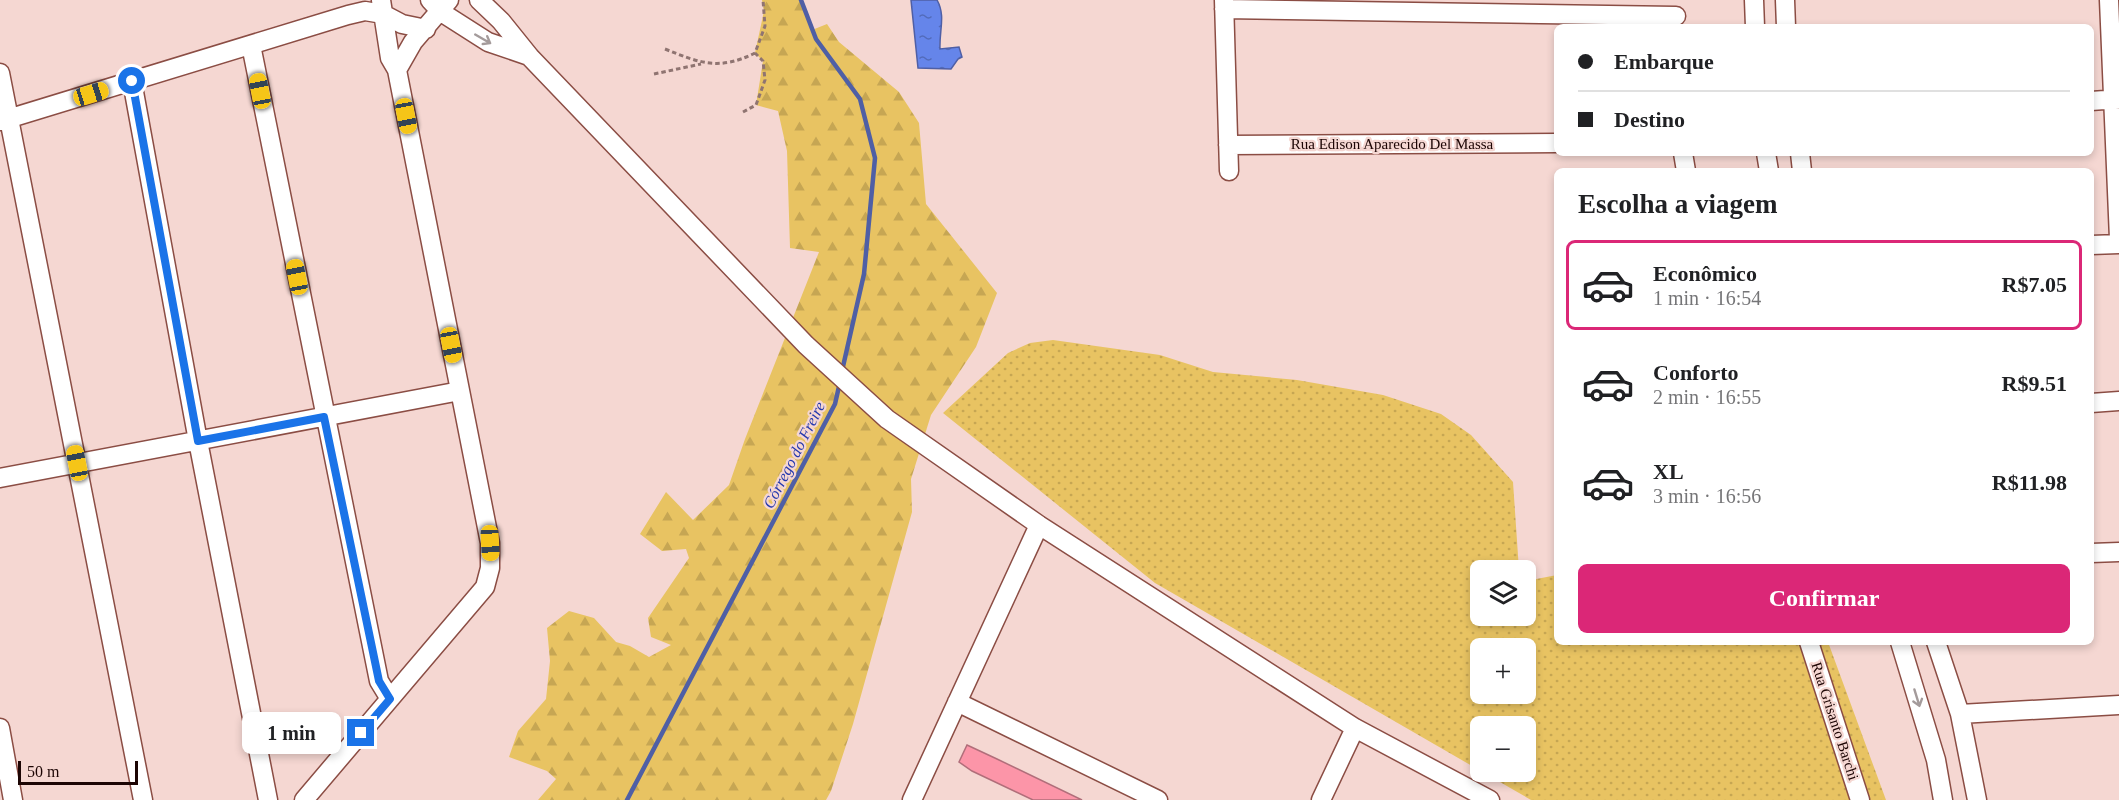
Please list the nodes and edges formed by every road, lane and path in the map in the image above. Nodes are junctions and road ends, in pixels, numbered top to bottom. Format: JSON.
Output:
{"nodes":[{"id":1,"x":479,"y":0,"type":"edge"},
{"id":2,"x":763,"y":0,"type":"edge"},
{"id":3,"x":1754,"y":0,"type":"edge"},
{"id":4,"x":1785,"y":0,"type":"edge"},
{"id":5,"x":2109,"y":0,"type":"edge"},
{"id":6,"x":440,"y":4,"type":"edge"},
{"id":7,"x":1224,"y":5,"type":"edge"},
{"id":8,"x":382,"y":7,"type":"edge"},
{"id":9,"x":1676,"y":14,"type":"edge"},
{"id":10,"x":1755,"y":24,"type":"edge"},
{"id":11,"x":1786,"y":24,"type":"edge"},
{"id":12,"x":426,"y":29,"type":"junction"},
{"id":13,"x":251,"y":45,"type":"junction"},
{"id":14,"x":664,"y":49,"type":"dead end"},
{"id":15,"x":755,"y":53,"type":"junction"},
{"id":16,"x":530,"y":57,"type":"junction"},
{"id":17,"x":703,"y":64,"type":"junction"},
{"id":18,"x":397,"y":70,"type":"junction"},
{"id":19,"x":0,"y":73,"type":"edge"},
{"id":20,"x":654,"y":74,"type":"dead end"},
{"id":21,"x":132,"y":81,"type":"junction"},
{"id":22,"x":2116,"y":99,"type":"edge"},
{"id":23,"x":2094,"y":101,"type":"edge"},
{"id":24,"x":743,"y":112,"type":"dead end"},
{"id":25,"x":5,"y":120,"type":"edge"},
{"id":26,"x":1554,"y":143,"type":"edge"},
{"id":27,"x":1228,"y":145,"type":"junction"},
{"id":28,"x":1229,"y":171,"type":"dead end"},
{"id":29,"x":2119,"y":239,"type":"edge"},
{"id":30,"x":2119,"y":243,"type":"edge"},
{"id":31,"x":2094,"y":245,"type":"edge"},
{"id":32,"x":460,"y":391,"type":"junction"},
{"id":33,"x":2119,"y":401,"type":"edge"},
{"id":34,"x":2094,"y":403,"type":"edge"},
{"id":35,"x":324,"y":417,"type":"junction"},
{"id":36,"x":198,"y":441,"type":"junction"},
{"id":37,"x":77,"y":463,"type":"junction"},
{"id":38,"x":0,"y":478,"type":"edge"},
{"id":39,"x":1039,"y":525,"type":"junction"},
{"id":40,"x":2119,"y":552,"type":"edge"},
{"id":41,"x":2094,"y":553,"type":"edge"},
{"id":42,"x":1810,"y":645,"type":"edge"},
{"id":43,"x":1901,"y":645,"type":"edge"},
{"id":44,"x":1937,"y":645,"type":"edge"},
{"id":45,"x":390,"y":699,"type":"junction"},
{"id":46,"x":957,"y":702,"type":"junction"},
{"id":47,"x":2119,"y":705,"type":"edge"},
{"id":48,"x":1960,"y":714,"type":"junction"},
{"id":49,"x":0,"y":728,"type":"edge"},
{"id":50,"x":1354,"y":728,"type":"junction"},
{"id":51,"x":13,"y":800,"type":"edge"},
{"id":52,"x":143,"y":800,"type":"edge"},
{"id":53,"x":268,"y":800,"type":"edge"},
{"id":54,"x":304,"y":800,"type":"edge"},
{"id":55,"x":912,"y":800,"type":"edge"},
{"id":56,"x":1158,"y":800,"type":"edge"},
{"id":57,"x":1322,"y":800,"type":"edge"},
{"id":58,"x":1490,"y":800,"type":"edge"},
{"id":59,"x":1860,"y":800,"type":"edge"},
{"id":60,"x":1943,"y":800,"type":"edge"},
{"id":61,"x":1977,"y":800,"type":"edge"}],
"edges":[{"from":1,"to":16,"type":"street"},
{"from":2,"to":15,"type":"path"},
{"from":3,"to":10,"type":"street"},
{"from":4,"to":11,"type":"street"},
{"from":5,"to":22,"type":"street"},
{"from":6,"to":12,"type":"street"},
{"from":6,"to":16,"type":"street","one_way":true},
{"from":7,"to":9,"type":"street"},
{"from":7,"to":27,"type":"street"},
{"from":8,"to":12,"type":"street"},
{"from":8,"to":13,"type":"street"},
{"from":8,"to":18,"type":"street"},
{"from":12,"to":18,"type":"street"},
{"from":13,"to":21,"type":"street"},
{"from":13,"to":35,"type":"street"},
{"from":14,"to":17,"type":"path"},
{"from":15,"to":17,"type":"path"},
{"from":15,"to":24,"type":"path"},
{"from":16,"to":39,"type":"street"},
{"from":17,"to":20,"type":"path"},
{"from":18,"to":32,"type":"street"},
{"from":19,"to":25,"type":"street"},
{"from":21,"to":25,"type":"street"},
{"from":21,"to":36,"type":"street"},
{"from":22,"to":23,"type":"street"},
{"from":22,"to":29,"type":"street"},
{"from":25,"to":37,"type":"street"},
{"from":26,"to":27,"type":"street","name":"Rua Edison Aparecido Del Massa"},
{"from":27,"to":28,"type":"street"},
{"from":30,"to":31,"type":"street"},
{"from":32,"to":35,"type":"street"},
{"from":32,"to":45,"type":"street"},
{"from":33,"to":34,"type":"street"},
{"from":35,"to":36,"type":"street"},
{"from":35,"to":45,"type":"street"},
{"from":36,"to":37,"type":"street"},
{"from":36,"to":53,"type":"street"},
{"from":37,"to":38,"type":"street"},
{"from":37,"to":52,"type":"street"},
{"from":39,"to":46,"type":"street"},
{"from":39,"to":50,"type":"street"},
{"from":40,"to":41,"type":"street"},
{"from":42,"to":59,"type":"street","name":"Rua Grisanto Barchi"},
{"from":43,"to":60,"type":"street","one_way":true},
{"from":44,"to":48,"type":"street"},
{"from":45,"to":54,"type":"street"},
{"from":46,"to":55,"type":"street"},
{"from":46,"to":56,"type":"street"},
{"from":47,"to":48,"type":"street"},
{"from":48,"to":61,"type":"street"},
{"from":49,"to":51,"type":"street"},
{"from":50,"to":57,"type":"street"},
{"from":50,"to":58,"type":"street"}]}
